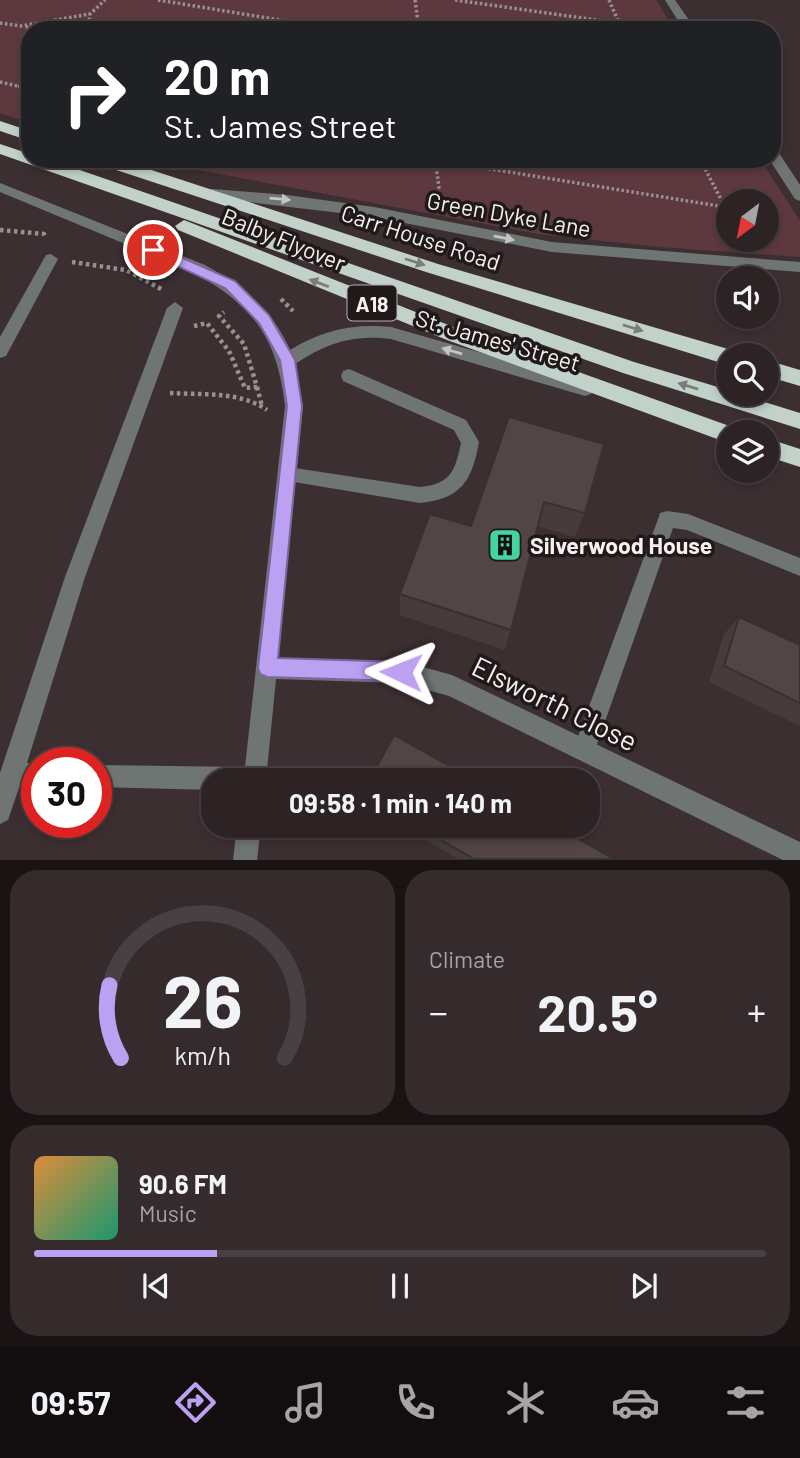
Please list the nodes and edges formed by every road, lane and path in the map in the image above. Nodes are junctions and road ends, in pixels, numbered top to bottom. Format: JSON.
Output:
{"nodes":[{"id":1,"x":105,"y":0,"type":"edge"},
{"id":2,"x":158,"y":0,"type":"edge"},
{"id":3,"x":415,"y":0,"type":"edge"},
{"id":4,"x":455,"y":0,"type":"edge"},
{"id":5,"x":515,"y":0,"type":"edge"},
{"id":6,"x":609,"y":0,"type":"edge"},
{"id":7,"x":670,"y":0,"type":"edge"},
{"id":8,"x":518,"y":9,"type":"junction"},
{"id":9,"x":90,"y":14,"type":"junction"},
{"id":10,"x":50,"y":21,"type":"edge"},
{"id":11,"x":89,"y":21,"type":"edge"},
{"id":12,"x":286,"y":21,"type":"edge"},
{"id":13,"x":418,"y":21,"type":"edge"},
{"id":14,"x":604,"y":21,"type":"edge"},
{"id":15,"x":617,"y":21,"type":"edge"},
{"id":16,"x":684,"y":21,"type":"edge"},
{"id":17,"x":0,"y":23,"type":"edge"},
{"id":18,"x":21,"y":26,"type":"edge"},
{"id":19,"x":0,"y":82,"type":"edge"},
{"id":20,"x":21,"y":86,"type":"edge"},
{"id":21,"x":18,"y":87,"type":"junction"},
{"id":22,"x":21,"y":88,"type":"edge"},
{"id":23,"x":0,"y":126,"type":"edge"},
{"id":24,"x":21,"y":133,"type":"edge"},
{"id":25,"x":0,"y":149,"type":"edge"},
{"id":26,"x":21,"y":156,"type":"edge"},
{"id":27,"x":781,"y":167,"type":"edge"},
{"id":28,"x":51,"y":168,"type":"edge"},
{"id":29,"x":57,"y":168,"type":"edge"},
{"id":30,"x":130,"y":168,"type":"edge"},
{"id":31,"x":435,"y":168,"type":"edge"},
{"id":32,"x":483,"y":168,"type":"edge"},
{"id":33,"x":705,"y":168,"type":"edge"},
{"id":34,"x":0,"y":187,"type":"edge"},
{"id":35,"x":212,"y":194,"type":"junction"},
{"id":36,"x":800,"y":196,"type":"edge"},
{"id":37,"x":428,"y":223,"type":"junction"},
{"id":38,"x":0,"y":230,"type":"edge"},
{"id":39,"x":51,"y":259,"type":"junction"},
{"id":40,"x":800,"y":267,"type":"edge"},
{"id":41,"x":175,"y":309,"type":"joint"},
{"id":42,"x":224,"y":312,"type":"dead end"},
{"id":43,"x":166,"y":333,"type":"junction"},
{"id":44,"x":0,"y":352,"type":"edge"},
{"id":45,"x":716,"y":352,"type":"edge"},
{"id":46,"x":288,"y":360,"type":"junction"},
{"id":47,"x":779,"y":372,"type":"edge"},
{"id":48,"x":349,"y":376,"type":"dead end"},
{"id":49,"x":800,"y":378,"type":"edge"},
{"id":50,"x":257,"y":387,"type":"junction"},
{"id":51,"x":145,"y":392,"type":"junction"},
{"id":52,"x":262,"y":406,"type":"junction"},
{"id":53,"x":659,"y":410,"type":"junction"},
{"id":54,"x":800,"y":421,"type":"edge"},
{"id":55,"x":716,"y":430,"type":"edge"},
{"id":56,"x":291,"y":436,"type":"junction"},
{"id":57,"x":779,"y":451,"type":"edge"},
{"id":58,"x":800,"y":458,"type":"edge"},
{"id":59,"x":288,"y":475,"type":"junction"},
{"id":60,"x":800,"y":567,"type":"edge"},
{"id":61,"x":267,"y":668,"type":"junction"},
{"id":62,"x":584,"y":750,"type":"junction"},
{"id":63,"x":256,"y":768,"type":"edge"},
{"id":64,"x":11,"y":774,"type":"junction"},
{"id":65,"x":21,"y":774,"type":"edge"},
{"id":66,"x":112,"y":776,"type":"edge"},
{"id":67,"x":201,"y":779,"type":"edge"},
{"id":68,"x":0,"y":812,"type":"edge"},
{"id":69,"x":248,"y":838,"type":"edge"},
{"id":70,"x":800,"y":855,"type":"edge"},
{"id":71,"x":246,"y":859,"type":"edge"}],
"edges":[{"from":1,"to":9,"type":"path"},
{"from":2,"to":12,"type":"path"},
{"from":3,"to":13,"type":"path"},
{"from":4,"to":8,"type":"path"},
{"from":5,"to":8,"type":"path"},
{"from":6,"to":15,"type":"path"},
{"from":7,"to":16,"type":"street"},
{"from":8,"to":14,"type":"path"},
{"from":9,"to":10,"type":"path"},
{"from":9,"to":11,"type":"path"},
{"from":17,"to":18,"type":"path"},
{"from":19,"to":21,"type":"path"},
{"from":20,"to":21,"type":"path"},
{"from":21,"to":22,"type":"path"},
{"from":23,"to":24,"type":"highway"},
{"from":25,"to":26,"type":"highway","number":"A18"},
{"from":27,"to":36,"type":"street"},
{"from":53,"to":28,"type":"highway","name":"Balby Flyover","number":"A18","one_way":true},
{"from":54,"to":29,"type":"highway","number":"A18","one_way":true},
{"from":30,"to":35,"type":"highway","name":"Carr House Road","number":"A18"},
{"from":31,"to":37,"type":"path"},
{"from":32,"to":33,"type":"path"},
{"from":34,"to":46,"type":"street"},
{"from":35,"to":37,"type":"street","name":"Green Dyke Lane","one_way":true},
{"from":35,"to":45,"type":"highway","name":"Carr House Road","number":"A18","one_way":true},
{"from":37,"to":40,"type":"street","name":"Green Dyke Lane","one_way":true},
{"from":38,"to":39,"type":"path"},
{"from":39,"to":41,"type":"path"},
{"from":39,"to":44,"type":"street"},
{"from":41,"to":43,"type":"street"},
{"from":42,"to":50,"type":"path"},
{"from":43,"to":50,"type":"path"},
{"from":43,"to":51,"type":"street"},
{"from":53,"to":46,"type":"street","name":"St. James' Street","one_way":true},
{"from":46,"to":56,"type":"street"},
{"from":47,"to":49,"type":"highway"},
{"from":48,"to":59,"type":"street"},
{"from":50,"to":52,"type":"path"},
{"from":51,"to":52,"type":"path"},
{"from":51,"to":64,"type":"street"},
{"from":52,"to":56,"type":"path"},
{"from":53,"to":55,"type":"highway","name":"Balby Flyover","number":"A18"},
{"from":56,"to":59,"type":"street"},
{"from":57,"to":58,"type":"highway"},
{"from":59,"to":61,"type":"street"},
{"from":60,"to":62,"type":"street"},
{"from":61,"to":62,"type":"street","name":"Elsworth Close"},
{"from":61,"to":63,"type":"street"},
{"from":62,"to":70,"type":"street","name":"Elsworth Close"},
{"from":64,"to":65,"type":"street"},
{"from":64,"to":68,"type":"street"},
{"from":66,"to":67,"type":"street"},
{"from":69,"to":71,"type":"street"}]}
